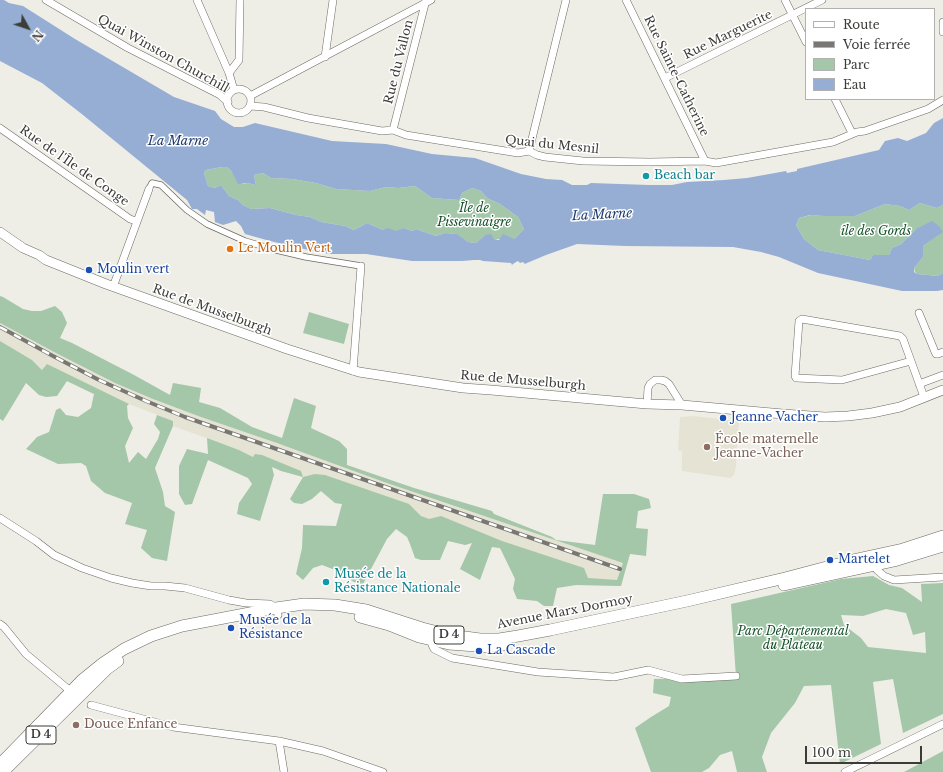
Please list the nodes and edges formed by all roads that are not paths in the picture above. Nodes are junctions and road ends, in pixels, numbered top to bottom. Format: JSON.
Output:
{"nodes":[{"id":1,"x":46,"y":0,"type":"edge"},
{"id":2,"x":197,"y":0,"type":"edge"},
{"id":3,"x":240,"y":0,"type":"edge"},
{"id":4,"x":332,"y":0,"type":"edge"},
{"id":5,"x":566,"y":0,"type":"edge"},
{"id":6,"x":626,"y":0,"type":"edge"},
{"id":7,"x":785,"y":0,"type":"edge"},
{"id":8,"x":822,"y":0,"type":"edge"},
{"id":9,"x":427,"y":1,"type":"edge"},
{"id":10,"x":805,"y":8,"type":"edge"},
{"id":11,"x":806,"y":8,"type":"edge"},
{"id":12,"x":792,"y":15,"type":"junction"},
{"id":13,"x":943,"y":22,"type":"edge"},
{"id":14,"x":943,"y":32,"type":"edge"},
{"id":15,"x":805,"y":40,"type":"edge"},
{"id":16,"x":325,"y":57,"type":"junction"},
{"id":17,"x":228,"y":73,"type":"junction"},
{"id":18,"x":665,"y":78,"type":"junction"},
{"id":19,"x":234,"y":90,"type":"junction"},
{"id":20,"x":250,"y":96,"type":"junction"},
{"id":21,"x":836,"y":100,"type":"edge"},
{"id":22,"x":943,"y":100,"type":"edge"},
{"id":23,"x":228,"y":102,"type":"junction"},
{"id":24,"x":250,"y":106,"type":"junction"},
{"id":25,"x":393,"y":130,"type":"junction"},
{"id":26,"x":1,"y":131,"type":"edge"},
{"id":27,"x":852,"y":133,"type":"junction"},
{"id":28,"x":529,"y":151,"type":"junction"},
{"id":29,"x":705,"y":161,"type":"junction"},
{"id":30,"x":149,"y":189,"type":"joint"},
{"id":31,"x":136,"y":221,"type":"junction"},
{"id":32,"x":0,"y":232,"type":"edge"},
{"id":33,"x":361,"y":266,"type":"joint"},
{"id":34,"x":113,"y":287,"type":"junction"},
{"id":35,"x":919,"y":313,"type":"dead end"},
{"id":36,"x":943,"y":352,"type":"edge"},
{"id":37,"x":911,"y":361,"type":"junction"},
{"id":38,"x":353,"y":371,"type":"junction"},
{"id":39,"x":943,"y":375,"type":"edge"},
{"id":40,"x":919,"y":384,"type":"junction"},
{"id":41,"x":943,"y":390,"type":"edge"},
{"id":42,"x":924,"y":398,"type":"junction"},
{"id":43,"x":647,"y":404,"type":"junction"},
{"id":44,"x":682,"y":405,"type":"junction"},
{"id":45,"x":0,"y":518,"type":"edge"},
{"id":46,"x":943,"y":536,"type":"edge"},
{"id":47,"x":943,"y":546,"type":"edge"},
{"id":48,"x":873,"y":561,"type":"junction"},
{"id":49,"x":943,"y":577,"type":"edge"},
{"id":50,"x":277,"y":611,"type":"junction"},
{"id":51,"x":0,"y":624,"type":"edge"},
{"id":52,"x":434,"y":636,"type":"junction"},
{"id":53,"x":736,"y":676,"type":"dead end"},
{"id":54,"x":74,"y":695,"type":"junction"},
{"id":55,"x":91,"y":705,"type":"dead end"},
{"id":56,"x":943,"y":724,"type":"edge"},
{"id":57,"x":279,"y":741,"type":"junction"},
{"id":58,"x":0,"y":764,"type":"edge"},
{"id":59,"x":364,"y":768,"type":"edge"},
{"id":60,"x":3,"y":772,"type":"edge"},
{"id":61,"x":284,"y":772,"type":"edge"},
{"id":62,"x":383,"y":772,"type":"edge"},
{"id":63,"x":845,"y":772,"type":"edge"}],
"edges":[{"from":1,"to":23,"type":"street","name":"Quai Winston Churchill"},
{"from":2,"to":17,"type":"street"},
{"from":3,"to":17,"type":"street"},
{"from":4,"to":16,"type":"street"},
{"from":5,"to":28,"type":"street"},
{"from":6,"to":18,"type":"street","name":"Rue Sainte-Catherine"},
{"from":7,"to":12,"type":"street"},
{"from":8,"to":11,"type":"street","name":"Rue Marguerite"},
{"from":9,"to":16,"type":"street"},
{"from":9,"to":25,"type":"street","name":"Rue du Vallon"},
{"from":10,"to":12,"type":"street","name":"Rue Marguerite"},
{"from":12,"to":15,"type":"street"},
{"from":12,"to":18,"type":"street","name":"Rue Marguerite"},
{"from":13,"to":14,"type":"street"},
{"from":16,"to":20,"type":"street"},
{"from":17,"to":19,"type":"street"},
{"from":18,"to":29,"type":"street","name":"Rue Sainte-Catherine"},
{"from":19,"to":20,"type":"street"},
{"from":19,"to":23,"type":"street"},
{"from":20,"to":24,"type":"street"},
{"from":21,"to":27,"type":"street"},
{"from":22,"to":27,"type":"street","name":"Quai du Mesnil"},
{"from":23,"to":24,"type":"street"},
{"from":24,"to":25,"type":"street","name":"Quai du Mesnil"},
{"from":25,"to":28,"type":"street","name":"Quai du Mesnil"},
{"from":26,"to":31,"type":"street","name":"Rue de l'Île de Conge"},
{"from":27,"to":29,"type":"street","name":"Quai du Mesnil"},
{"from":28,"to":29,"type":"street","name":"Quai du Mesnil"},
{"from":30,"to":31,"type":"street"},
{"from":30,"to":33,"type":"street"},
{"from":31,"to":34,"type":"street"},
{"from":32,"to":34,"type":"street","name":"Rue de Musselburgh"},
{"from":33,"to":38,"type":"street"},
{"from":34,"to":38,"type":"street","name":"Rue de Musselburgh"},
{"from":35,"to":36,"type":"street"},
{"from":37,"to":37,"type":"street"},
{"from":37,"to":40,"type":"street"},
{"from":38,"to":43,"type":"street","name":"Rue de Musselburgh"},
{"from":39,"to":40,"type":"street"},
{"from":40,"to":42,"type":"street"},
{"from":41,"to":42,"type":"street","name":"Rue de Musselburgh"},
{"from":42,"to":44,"type":"street","name":"Rue de Musselburgh"},
{"from":43,"to":44,"type":"street","name":"Rue de Musselburgh"},
{"from":43,"to":44,"type":"street"},
{"from":45,"to":50,"type":"street"},
{"from":46,"to":48,"type":"main road","name":"Avenue Marx Dormoy","number":"D 4"},
{"from":47,"to":48,"type":"main road","name":"Avenue Marx Dormoy","number":"D 4"},
{"from":48,"to":49,"type":"street"},
{"from":48,"to":52,"type":"main road","name":"Avenue Marx Dormoy","number":"D 4"},
{"from":50,"to":52,"type":"main road","name":"Avenue Marx Dormoy","number":"D 4"},
{"from":50,"to":54,"type":"main road","name":"Avenue Marx Dormoy","number":"D 4"},
{"from":51,"to":54,"type":"street"},
{"from":52,"to":53,"type":"street"},
{"from":54,"to":58,"type":"main road","name":"Avenue Marx Dormoy","number":"D 4"},
{"from":54,"to":60,"type":"main road","name":"Avenue Marx Dormoy","number":"D 4"},
{"from":55,"to":57,"type":"street"},
{"from":56,"to":63,"type":"street"},
{"from":57,"to":59,"type":"street"},
{"from":57,"to":61,"type":"street"},
{"from":59,"to":62,"type":"street"}]}
